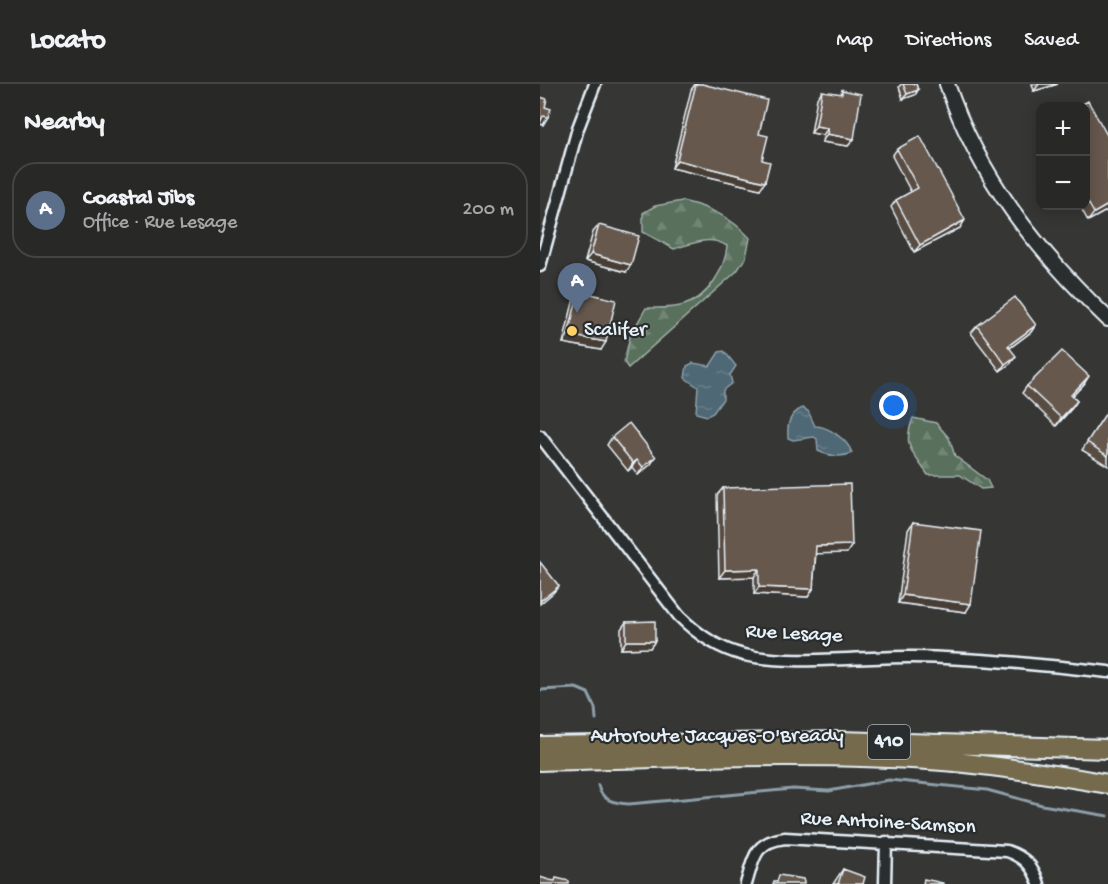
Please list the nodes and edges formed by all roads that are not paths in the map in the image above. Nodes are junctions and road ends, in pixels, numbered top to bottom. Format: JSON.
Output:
{"nodes":[{"id":1,"x":595,"y":84,"type":"edge"},
{"id":2,"x":947,"y":84,"type":"edge"},
{"id":3,"x":540,"y":266,"type":"edge"},
{"id":4,"x":1108,"y":319,"type":"edge"},
{"id":5,"x":540,"y":436,"type":"edge"},
{"id":6,"x":1108,"y":672,"type":"edge"},
{"id":7,"x":540,"y":746,"type":"edge"},
{"id":8,"x":1108,"y":749,"type":"edge"},
{"id":9,"x":540,"y":761,"type":"edge"},
{"id":10,"x":1108,"y":784,"type":"edge"},
{"id":11,"x":886,"y":842,"type":"junction"},
{"id":12,"x":746,"y":884,"type":"edge"},
{"id":13,"x":885,"y":884,"type":"edge"},
{"id":14,"x":1039,"y":884,"type":"edge"}],
"edges":[{"from":1,"to":3,"type":"street"},
{"from":2,"to":4,"type":"main road"},
{"from":5,"to":6,"type":"street","name":"Rue Lesage"},
{"from":7,"to":8,"type":"highway","name":"Autoroute Jacques-O'Bready","number":"410"},
{"from":9,"to":10,"type":"highway","name":"Autoroute Jacques-O'Bready","number":"410"},
{"from":11,"to":12,"type":"street","name":"Rue Antoine-Samson"},
{"from":11,"to":13,"type":"street"},
{"from":11,"to":14,"type":"street","name":"Rue Antoine-Samson"}]}
